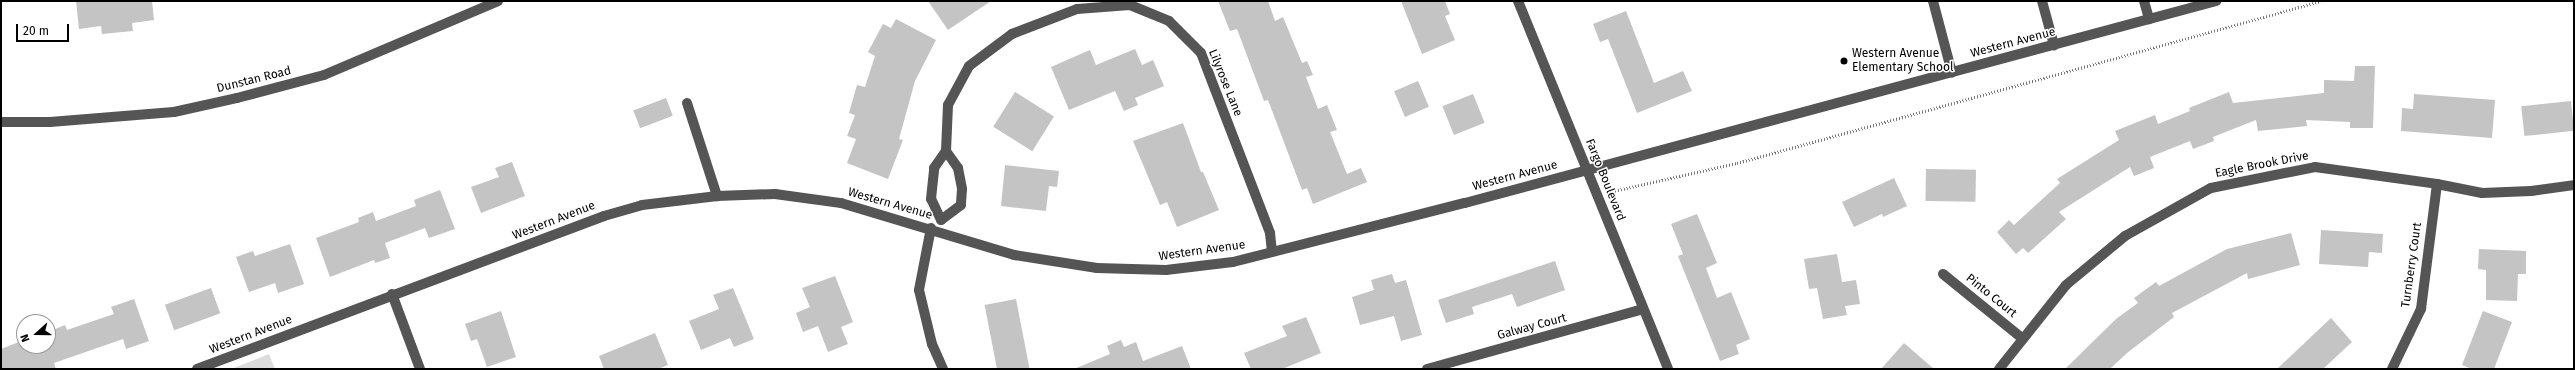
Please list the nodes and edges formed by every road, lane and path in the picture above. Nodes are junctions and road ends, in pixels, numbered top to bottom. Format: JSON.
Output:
{"nodes":[{"id":1,"x":498,"y":1,"type":"edge"},
{"id":2,"x":1518,"y":1,"type":"edge"},
{"id":3,"x":1933,"y":1,"type":"edge"},
{"id":4,"x":2042,"y":1,"type":"edge"},
{"id":5,"x":2144,"y":1,"type":"edge"},
{"id":6,"x":2216,"y":1,"type":"edge"},
{"id":7,"x":2321,"y":1,"type":"edge"},
{"id":8,"x":2149,"y":19,"type":"junction"},
{"id":9,"x":2054,"y":45,"type":"junction"},
{"id":10,"x":1952,"y":73,"type":"junction"},
{"id":11,"x":687,"y":103,"type":"dead end"},
{"id":12,"x":1,"y":122,"type":"edge"},
{"id":13,"x":946,"y":151,"type":"junction"},
{"id":14,"x":1586,"y":170,"type":"junction"},
{"id":15,"x":2437,"y":184,"type":"junction"},
{"id":16,"x":2574,"y":185,"type":"edge"},
{"id":17,"x":1597,"y":195,"type":"junction"},
{"id":18,"x":717,"y":196,"type":"junction"},
{"id":19,"x":941,"y":220,"type":"junction"},
{"id":20,"x":935,"y":230,"type":"junction"},
{"id":21,"x":1272,"y":252,"type":"junction"},
{"id":22,"x":1943,"y":274,"type":"dead end"},
{"id":23,"x":392,"y":294,"type":"junction"},
{"id":24,"x":1643,"y":310,"type":"junction"},
{"id":25,"x":2023,"y":339,"type":"junction"},
{"id":26,"x":197,"y":369,"type":"edge"},
{"id":27,"x":420,"y":369,"type":"edge"},
{"id":28,"x":943,"y":369,"type":"edge"},
{"id":29,"x":1427,"y":369,"type":"edge"},
{"id":30,"x":1668,"y":369,"type":"edge"},
{"id":31,"x":1999,"y":369,"type":"edge"},
{"id":32,"x":2392,"y":369,"type":"edge"}],
"edges":[{"from":1,"to":12,"type":"street","name":"Dunstan Road"},
{"from":2,"to":14,"type":"street","name":"Fargo Boulevard"},
{"from":3,"to":10,"type":"street"},
{"from":4,"to":9,"type":"street"},
{"from":5,"to":8,"type":"street"},
{"from":6,"to":8,"type":"street","name":"Western Avenue"},
{"from":7,"to":17,"type":"path"},
{"from":8,"to":9,"type":"street","name":"Western Avenue"},
{"from":9,"to":10,"type":"street","name":"Western Avenue"},
{"from":10,"to":14,"type":"street","name":"Western Avenue"},
{"from":11,"to":18,"type":"street"},
{"from":13,"to":19,"type":"street"},
{"from":13,"to":19,"type":"street"},
{"from":13,"to":21,"type":"street","name":"Lilyrose Lane"},
{"from":14,"to":17,"type":"street","name":"Fargo Boulevard"},
{"from":14,"to":21,"type":"street","name":"Western Avenue"},
{"from":15,"to":16,"type":"street","name":"Eagle Brook Drive"},
{"from":15,"to":25,"type":"street","name":"Eagle Brook Drive"},
{"from":15,"to":32,"type":"street","name":"Turnberry Court"},
{"from":17,"to":24,"type":"street","name":"Fargo Boulevard"},
{"from":18,"to":20,"type":"street","name":"Western Avenue"},
{"from":18,"to":23,"type":"street","name":"Western Avenue"},
{"from":19,"to":20,"type":"street"},
{"from":20,"to":21,"type":"street","name":"Western Avenue"},
{"from":20,"to":28,"type":"street"},
{"from":22,"to":25,"type":"street","name":"Pinto Court"},
{"from":23,"to":26,"type":"street","name":"Western Avenue"},
{"from":23,"to":27,"type":"street"},
{"from":24,"to":29,"type":"street","name":"Galway Court"},
{"from":24,"to":30,"type":"street","name":"Fargo Boulevard"},
{"from":25,"to":31,"type":"street","name":"Eagle Brook Drive"}]}
